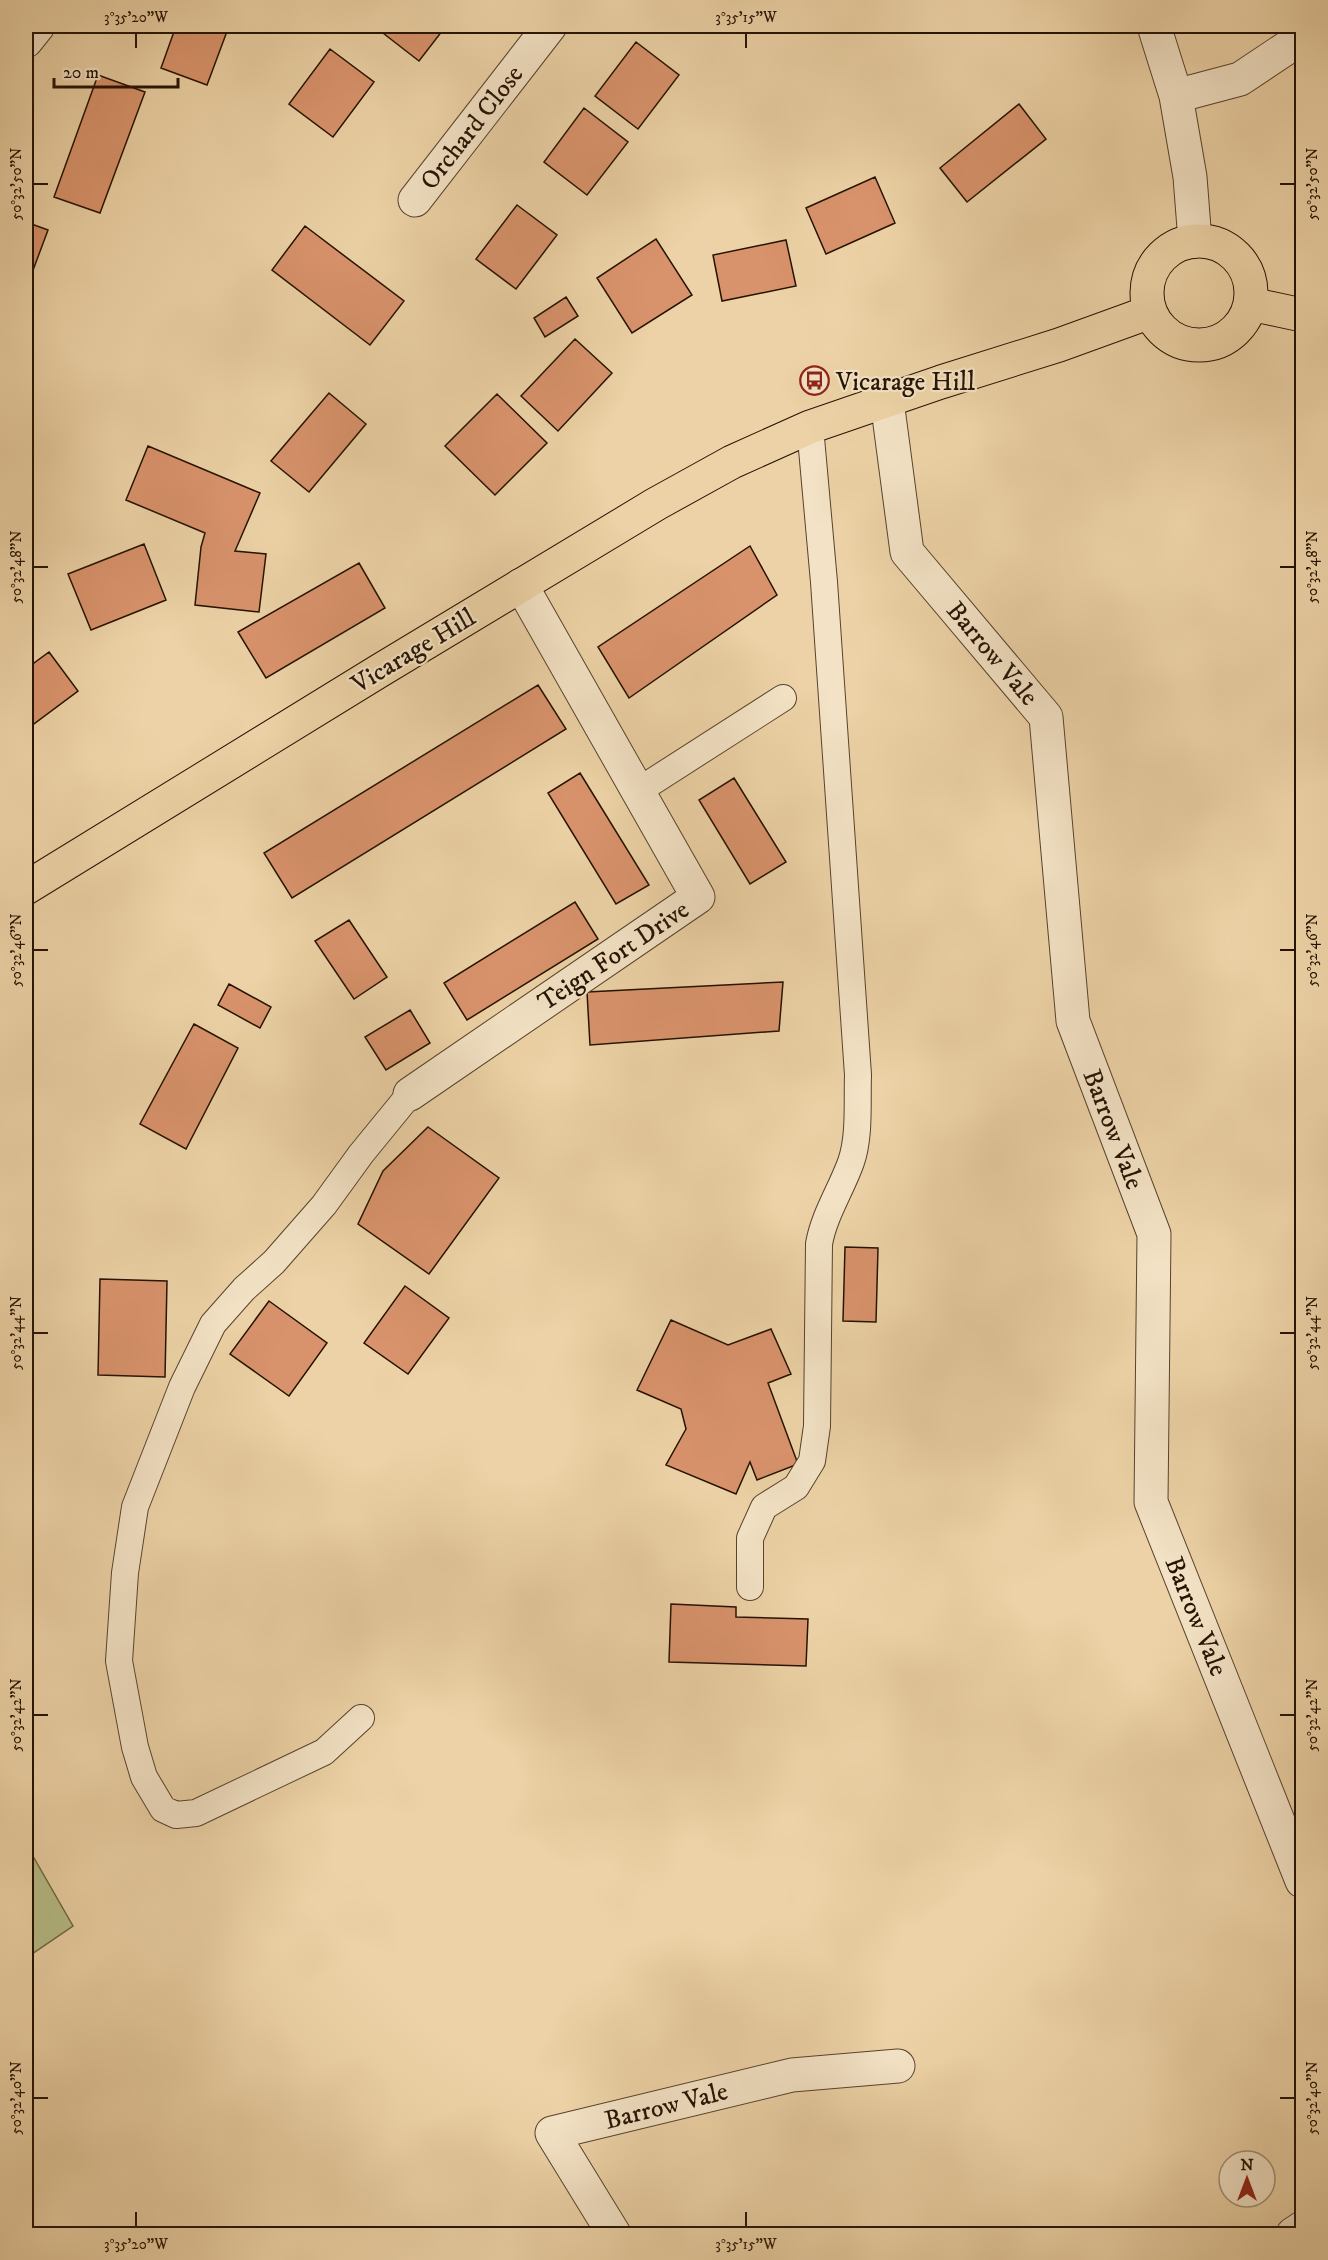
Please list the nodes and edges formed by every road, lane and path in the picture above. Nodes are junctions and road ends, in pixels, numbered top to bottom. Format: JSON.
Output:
{"nodes":[{"id":1,"x":38,"y":26,"type":"edge"},
{"id":2,"x":550,"y":26,"type":"edge"},
{"id":3,"x":1154,"y":26,"type":"edge"},
{"id":4,"x":1302,"y":30,"type":"edge"},
{"id":5,"x":26,"y":41,"type":"edge"},
{"id":6,"x":1176,"y":96,"type":"junction"},
{"id":7,"x":415,"y":200,"type":"dead end"},
{"id":8,"x":1195,"y":241,"type":"junction"},
{"id":9,"x":1251,"y":304,"type":"junction"},
{"id":10,"x":1150,"y":312,"type":"junction"},
{"id":11,"x":1302,"y":315,"type":"edge"},
{"id":12,"x":887,"y":401,"type":"junction"},
{"id":13,"x":810,"y":428,"type":"junction"},
{"id":14,"x":521,"y":585,"type":"junction"},
{"id":15,"x":783,"y":698,"type":"dead end"},
{"id":16,"x":638,"y":791,"type":"junction"},
{"id":17,"x":26,"y":888,"type":"edge"},
{"id":18,"x":410,"y":1094,"type":"joint"},
{"id":19,"x":750,"y":1587,"type":"dead end"},
{"id":20,"x":362,"y":1718,"type":"dead end"},
{"id":21,"x":1302,"y":1881,"type":"edge"},
{"id":22,"x":898,"y":2066,"type":"dead end"},
{"id":23,"x":1302,"y":2228,"type":"edge"},
{"id":24,"x":614,"y":2235,"type":"edge"},
{"id":25,"x":1293,"y":2235,"type":"edge"}],
"edges":[{"from":1,"to":5,"type":"street"},
{"from":2,"to":7,"type":"street","name":"Orchard Close"},
{"from":3,"to":6,"type":"street"},
{"from":4,"to":6,"type":"street"},
{"from":6,"to":8,"type":"street"},
{"from":8,"to":9,"type":"main road"},
{"from":8,"to":10,"type":"main road"},
{"from":9,"to":10,"type":"main road"},
{"from":9,"to":11,"type":"main road"},
{"from":10,"to":12,"type":"main road","name":"Vicarage Hill"},
{"from":12,"to":13,"type":"main road","name":"Vicarage Hill"},
{"from":12,"to":21,"type":"street","name":"Barrow Vale"},
{"from":13,"to":14,"type":"main road","name":"Vicarage Hill"},
{"from":13,"to":19,"type":"lane"},
{"from":14,"to":16,"type":"street","name":"Teign Fort Drive"},
{"from":14,"to":17,"type":"main road","name":"Vicarage Hill"},
{"from":15,"to":16,"type":"lane"},
{"from":16,"to":18,"type":"street","name":"Teign Fort Drive"},
{"from":18,"to":20,"type":"lane"},
{"from":22,"to":24,"type":"street","name":"Barrow Vale"},
{"from":23,"to":25,"type":"street"}]}
